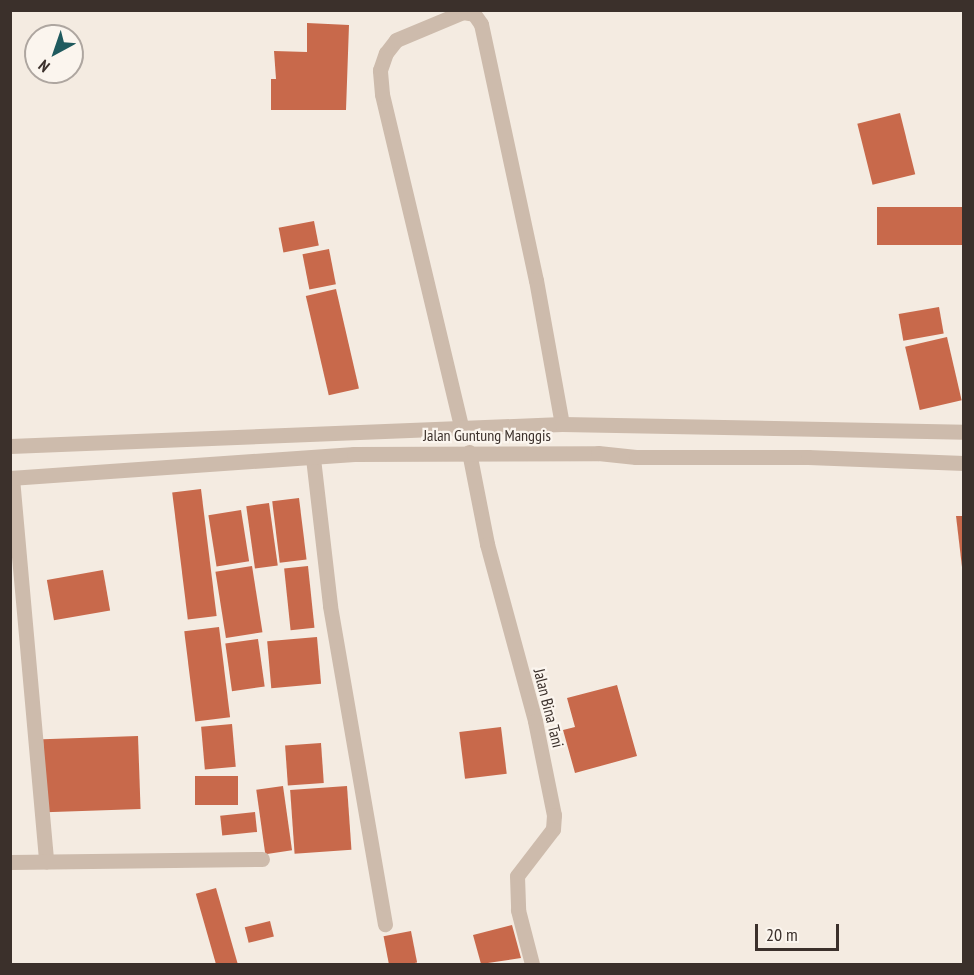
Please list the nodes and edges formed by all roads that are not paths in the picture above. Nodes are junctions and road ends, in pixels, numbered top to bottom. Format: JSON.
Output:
{"nodes":[{"id":1,"x":562,"y":424,"type":"junction"},
{"id":2,"x":461,"y":426,"type":"junction"},
{"id":3,"x":963,"y":432,"type":"edge"},
{"id":4,"x":10,"y":446,"type":"edge"},
{"id":5,"x":469,"y":452,"type":"junction"},
{"id":6,"x":313,"y":458,"type":"junction"},
{"id":7,"x":963,"y":463,"type":"edge"},
{"id":8,"x":11,"y":478,"type":"edge"},
{"id":9,"x":262,"y":859,"type":"dead end"},
{"id":10,"x":46,"y":861,"type":"junction"},
{"id":11,"x":10,"y":862,"type":"edge"},
{"id":12,"x":385,"y":924,"type":"dead end"},
{"id":13,"x":532,"y":964,"type":"edge"}],
"edges":[{"from":1,"to":2,"type":"street","name":"Jalan Guntung Manggis"},
{"from":1,"to":2,"type":"street"},
{"from":1,"to":3,"type":"street","name":"Jalan Guntung Manggis"},
{"from":2,"to":4,"type":"street","name":"Jalan Guntung Manggis"},
{"from":5,"to":6,"type":"street","name":"Jalan Guntung Manggis"},
{"from":5,"to":7,"type":"street","name":"Jalan Guntung Manggis"},
{"from":5,"to":13,"type":"street","name":"Jalan Bina Tani"},
{"from":6,"to":8,"type":"street","name":"Jalan Guntung Manggis"},
{"from":6,"to":12,"type":"street"},
{"from":8,"to":10,"type":"street"},
{"from":9,"to":10,"type":"street"},
{"from":10,"to":11,"type":"street"}]}
